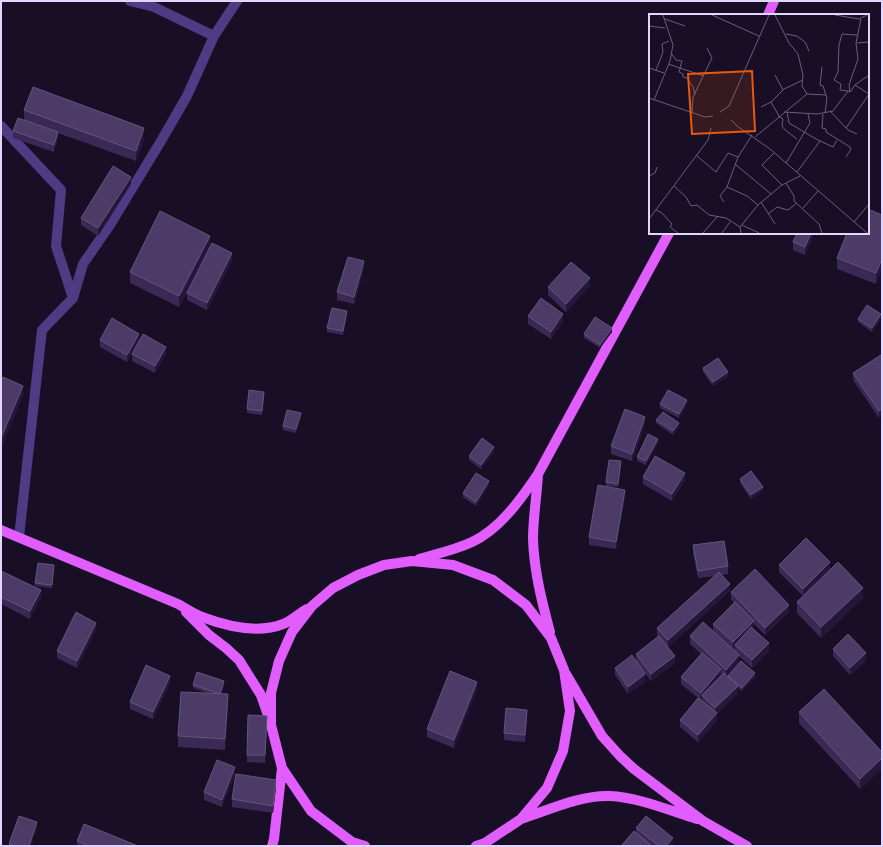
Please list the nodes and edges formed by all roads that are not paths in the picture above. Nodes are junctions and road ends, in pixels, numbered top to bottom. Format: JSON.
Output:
{"nodes":[{"id":1,"x":130,"y":1,"type":"edge"},
{"id":2,"x":237,"y":1,"type":"edge"},
{"id":3,"x":774,"y":1,"type":"edge"},
{"id":4,"x":768,"y":14,"type":"edge"},
{"id":5,"x":214,"y":36,"type":"junction"},
{"id":6,"x":1,"y":126,"type":"edge"},
{"id":7,"x":668,"y":234,"type":"edge"},
{"id":8,"x":73,"y":298,"type":"junction"},
{"id":9,"x":538,"y":474,"type":"junction"},
{"id":10,"x":1,"y":530,"type":"edge"},
{"id":11,"x":19,"y":537,"type":"junction"},
{"id":12,"x":412,"y":561,"type":"junction"},
{"id":13,"x":178,"y":604,"type":"junction"},
{"id":14,"x":312,"y":606,"type":"junction"},
{"id":15,"x":551,"y":638,"type":"junction"},
{"id":16,"x":564,"y":670,"type":"junction"},
{"id":17,"x":271,"y":725,"type":"junction"},
{"id":18,"x":282,"y":768,"type":"junction"},
{"id":19,"x":521,"y":819,"type":"junction"},
{"id":20,"x":702,"y":821,"type":"junction"},
{"id":21,"x":272,"y":846,"type":"edge"},
{"id":22,"x":365,"y":846,"type":"edge"},
{"id":23,"x":476,"y":846,"type":"edge"},
{"id":24,"x":747,"y":846,"type":"edge"}],
"edges":[{"from":1,"to":5,"type":"street"},
{"from":2,"to":5,"type":"street"},
{"from":3,"to":4,"type":"main road"},
{"from":5,"to":8,"type":"street"},
{"from":6,"to":8,"type":"street"},
{"from":7,"to":9,"type":"main road"},
{"from":8,"to":11,"type":"street"},
{"from":9,"to":12,"type":"main road"},
{"from":9,"to":15,"type":"main road"},
{"from":10,"to":11,"type":"main road"},
{"from":11,"to":13,"type":"main road"},
{"from":12,"to":14,"type":"main road"},
{"from":12,"to":15,"type":"main road"},
{"from":13,"to":14,"type":"main road"},
{"from":13,"to":17,"type":"main road"},
{"from":14,"to":17,"type":"main road"},
{"from":15,"to":16,"type":"main road"},
{"from":16,"to":19,"type":"main road"},
{"from":16,"to":20,"type":"main road"},
{"from":17,"to":18,"type":"main road"},
{"from":18,"to":21,"type":"main road"},
{"from":18,"to":22,"type":"main road"},
{"from":19,"to":20,"type":"main road"},
{"from":19,"to":23,"type":"main road"},
{"from":20,"to":24,"type":"main road"}]}
